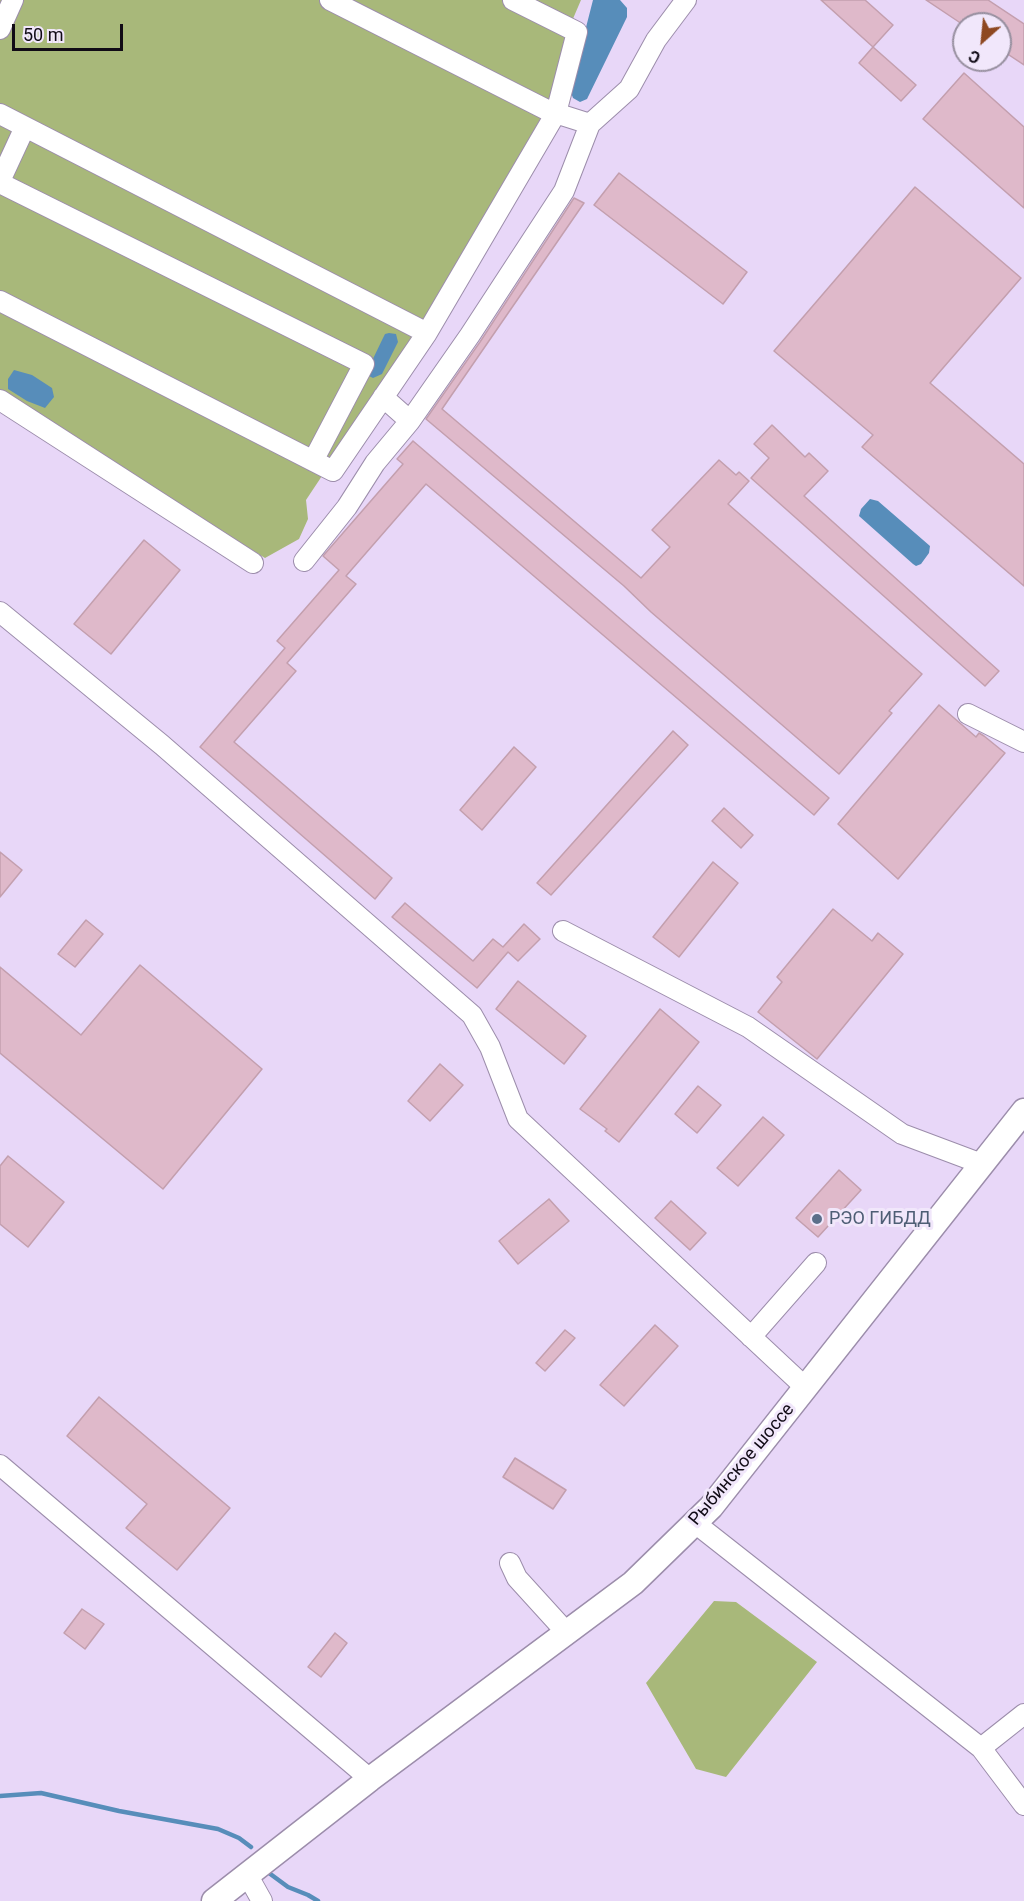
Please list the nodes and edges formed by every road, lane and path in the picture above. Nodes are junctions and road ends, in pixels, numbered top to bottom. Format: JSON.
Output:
{"nodes":[{"id":1,"x":13,"y":0,"type":"edge"},
{"id":2,"x":330,"y":0,"type":"edge"},
{"id":3,"x":513,"y":0,"type":"edge"},
{"id":4,"x":686,"y":0,"type":"edge"},
{"id":5,"x":0,"y":29,"type":"edge"},
{"id":6,"x":556,"y":113,"type":"junction"},
{"id":7,"x":0,"y":114,"type":"edge"},
{"id":8,"x":590,"y":124,"type":"junction"},
{"id":9,"x":25,"y":127,"type":"junction"},
{"id":10,"x":0,"y":182,"type":"edge"},
{"id":11,"x":0,"y":301,"type":"edge"},
{"id":12,"x":427,"y":333,"type":"junction"},
{"id":13,"x":383,"y":397,"type":"junction"},
{"id":14,"x":0,"y":400,"type":"edge"},
{"id":15,"x":410,"y":421,"type":"junction"},
{"id":16,"x":313,"y":461,"type":"junction"},
{"id":17,"x":333,"y":471,"type":"junction"},
{"id":18,"x":361,"y":485,"type":"junction"},
{"id":19,"x":304,"y":561,"type":"dead end"},
{"id":20,"x":253,"y":563,"type":"dead end"},
{"id":21,"x":0,"y":612,"type":"edge"},
{"id":22,"x":968,"y":714,"type":"dead end"},
{"id":23,"x":1024,"y":742,"type":"edge"},
{"id":24,"x":563,"y":931,"type":"dead end"},
{"id":25,"x":1024,"y":1111,"type":"edge"},
{"id":26,"x":982,"y":1164,"type":"junction"},
{"id":27,"x":816,"y":1263,"type":"dead end"},
{"id":28,"x":751,"y":1336,"type":"junction"},
{"id":29,"x":806,"y":1388,"type":"junction"},
{"id":30,"x":0,"y":1466,"type":"edge"},
{"id":31,"x":695,"y":1523,"type":"junction"},
{"id":32,"x":510,"y":1563,"type":"dead end"},
{"id":33,"x":567,"y":1633,"type":"junction"},
{"id":34,"x":1024,"y":1714,"type":"edge"},
{"id":35,"x":981,"y":1748,"type":"junction"},
{"id":36,"x":370,"y":1779,"type":"junction"},
{"id":37,"x":1024,"y":1805,"type":"edge"},
{"id":38,"x":248,"y":1876,"type":"junction"},
{"id":39,"x":214,"y":1901,"type":"edge"},
{"id":40,"x":262,"y":1901,"type":"edge"}],
"edges":[{"from":1,"to":5,"type":"street"},
{"from":2,"to":6,"type":"street"},
{"from":3,"to":6,"type":"street"},
{"from":4,"to":8,"type":"street"},
{"from":6,"to":8,"type":"street"},
{"from":6,"to":12,"type":"street"},
{"from":7,"to":9,"type":"street"},
{"from":8,"to":15,"type":"street"},
{"from":9,"to":10,"type":"street"},
{"from":9,"to":12,"type":"street"},
{"from":10,"to":16,"type":"street"},
{"from":11,"to":16,"type":"street"},
{"from":12,"to":13,"type":"street"},
{"from":13,"to":15,"type":"street"},
{"from":13,"to":17,"type":"street"},
{"from":14,"to":20,"type":"street"},
{"from":15,"to":18,"type":"street"},
{"from":16,"to":17,"type":"street"},
{"from":17,"to":18,"type":"street"},
{"from":18,"to":19,"type":"street"},
{"from":21,"to":28,"type":"street"},
{"from":22,"to":23,"type":"street"},
{"from":24,"to":26,"type":"street"},
{"from":25,"to":26,"type":"main road","name":"Рыбинское шоссе"},
{"from":26,"to":29,"type":"main road","name":"Рыбинское шоссе"},
{"from":27,"to":28,"type":"street"},
{"from":28,"to":29,"type":"street"},
{"from":29,"to":31,"type":"main road","name":"Рыбинское шоссе"},
{"from":30,"to":36,"type":"street"},
{"from":31,"to":33,"type":"main road","name":"Рыбинское шоссе"},
{"from":31,"to":35,"type":"street"},
{"from":32,"to":33,"type":"street"},
{"from":33,"to":36,"type":"main road","name":"Рыбинское шоссе"},
{"from":34,"to":35,"type":"street"},
{"from":35,"to":37,"type":"street"},
{"from":36,"to":38,"type":"main road","name":"Рыбинское шоссе"},
{"from":38,"to":39,"type":"main road","name":"Рыбинское шоссе"},
{"from":38,"to":40,"type":"street"}]}
